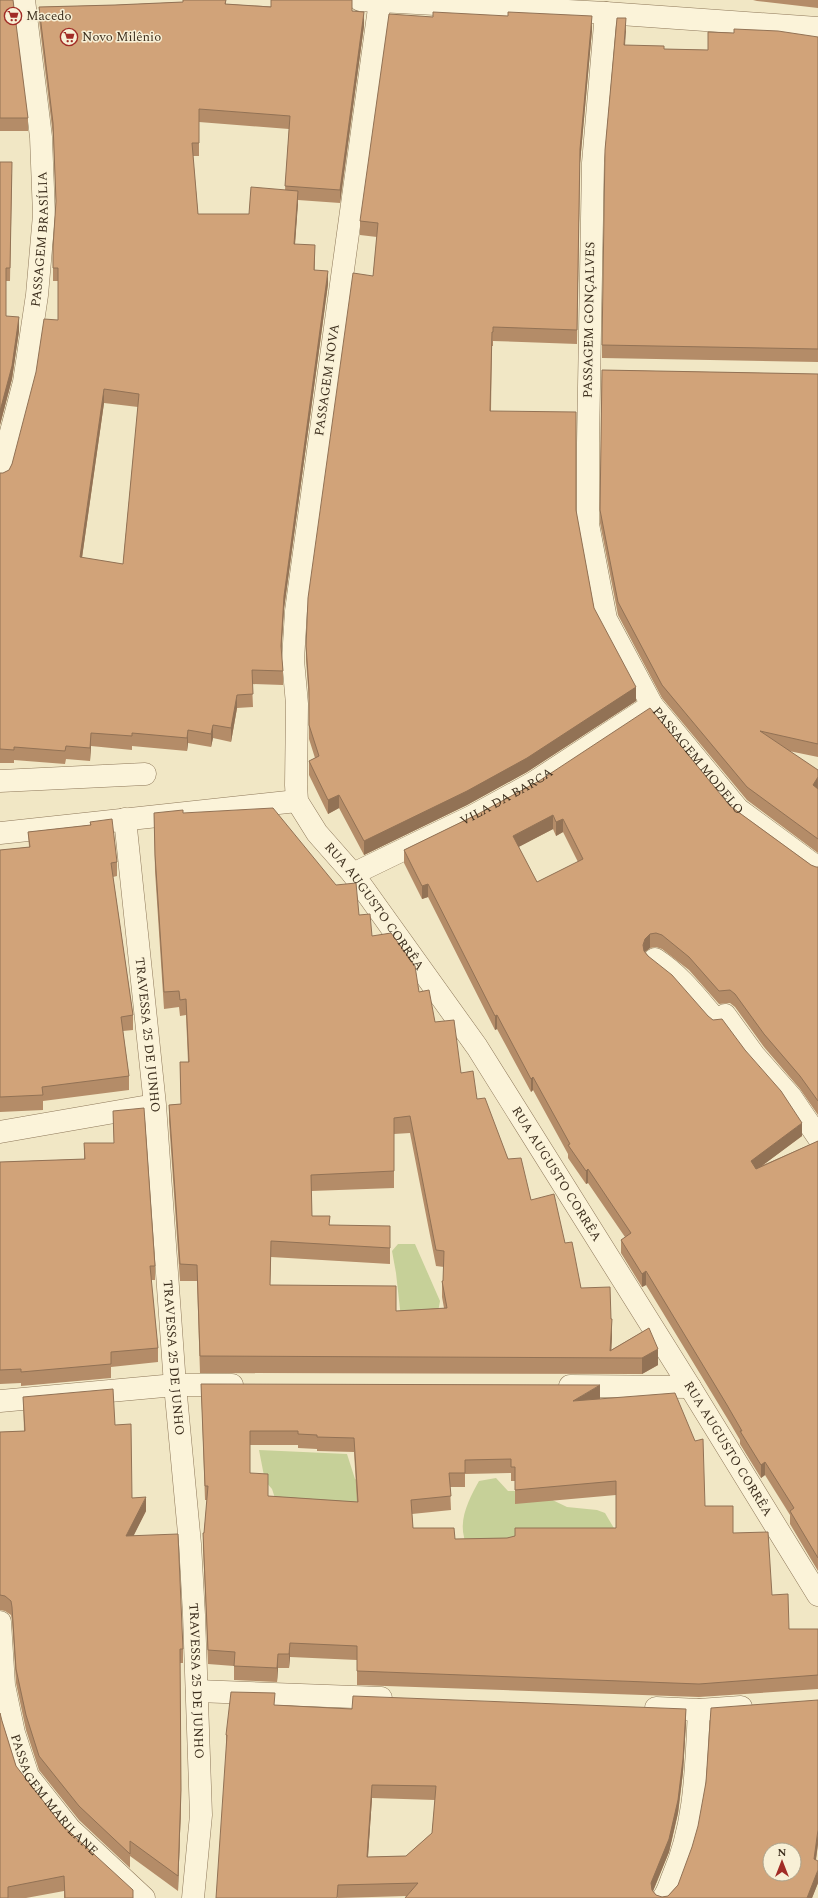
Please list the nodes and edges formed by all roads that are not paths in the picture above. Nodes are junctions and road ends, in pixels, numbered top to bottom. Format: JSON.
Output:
{"nodes":[{"id":1,"x":24,"y":0,"type":"edge"},
{"id":2,"x":370,"y":0,"type":"edge"},
{"id":3,"x":606,"y":13,"type":"junction"},
{"id":4,"x":818,"y":28,"type":"edge"},
{"id":5,"x":588,"y":370,"type":"junction"},
{"id":6,"x":610,"y":371,"type":"edge"},
{"id":7,"x":0,"y":474,"type":"edge"},
{"id":8,"x":609,"y":625,"type":"joint"},
{"id":9,"x":652,"y":705,"type":"junction"},
{"id":10,"x":145,"y":774,"type":"dead end"},
{"id":11,"x":0,"y":781,"type":"edge"},
{"id":12,"x":297,"y":801,"type":"junction"},
{"id":13,"x":125,"y":819,"type":"junction"},
{"id":14,"x":0,"y":833,"type":"edge"},
{"id":15,"x":818,"y":868,"type":"edge"},
{"id":16,"x":353,"y":874,"type":"junction"},
{"id":17,"x":655,"y":959,"type":"edge"},
{"id":18,"x":155,"y":1105,"type":"junction"},
{"id":19,"x":0,"y":1132,"type":"edge"},
{"id":20,"x":818,"y":1137,"type":"edge"},
{"id":21,"x":174,"y":1384,"type":"junction"},
{"id":22,"x":254,"y":1385,"type":"edge"},
{"id":23,"x":547,"y":1386,"type":"edge"},
{"id":24,"x":690,"y":1387,"type":"junction"},
{"id":25,"x":0,"y":1401,"type":"edge"},
{"id":26,"x":818,"y":1595,"type":"edge"},
{"id":27,"x":0,"y":1622,"type":"edge"},
{"id":28,"x":197,"y":1691,"type":"junction"},
{"id":29,"x":404,"y":1699,"type":"edge"},
{"id":30,"x":763,"y":1705,"type":"edge"},
{"id":31,"x":636,"y":1707,"type":"edge"},
{"id":32,"x":700,"y":1710,"type":"junction"},
{"id":33,"x":144,"y":1898,"type":"edge"},
{"id":34,"x":193,"y":1898,"type":"edge"},
{"id":35,"x":663,"y":1898,"type":"edge"}],
"edges":[{"from":1,"to":7,"type":"street","name":"PASSAGEM BRASÍLIA"},
{"from":2,"to":3,"type":"street"},
{"from":2,"to":12,"type":"street","name":"PASSAGEM NOVA"},
{"from":3,"to":4,"type":"street"},
{"from":3,"to":5,"type":"street","name":"PASSAGEM GONÇALVES"},
{"from":5,"to":6,"type":"street"},
{"from":5,"to":8,"type":"street","name":"PASSAGEM GONÇALVES"},
{"from":8,"to":9,"type":"street","name":"PASSAGEM MODELO"},
{"from":9,"to":15,"type":"street","name":"PASSAGEM MODELO"},
{"from":9,"to":16,"type":"street","name":"VILA DA BARCA"},
{"from":10,"to":11,"type":"street"},
{"from":12,"to":13,"type":"street"},
{"from":12,"to":16,"type":"street","name":"RUA AUGUSTO CORRÊA"},
{"from":13,"to":14,"type":"street"},
{"from":13,"to":18,"type":"street","name":"TRAVESSA 25 DE JUNHO"},
{"from":16,"to":24,"type":"street","name":"RUA AUGUSTO CORRÊA"},
{"from":17,"to":20,"type":"street"},
{"from":18,"to":19,"type":"street"},
{"from":18,"to":21,"type":"street","name":"TRAVESSA 25 DE JUNHO"},
{"from":21,"to":22,"type":"street"},
{"from":21,"to":25,"type":"street"},
{"from":21,"to":28,"type":"street","name":"TRAVESSA 25 DE JUNHO"},
{"from":23,"to":24,"type":"street"},
{"from":24,"to":26,"type":"street","name":"RUA AUGUSTO CORRÊA"},
{"from":27,"to":33,"type":"street","name":"PASSAGEM MARILANE"},
{"from":28,"to":29,"type":"street"},
{"from":28,"to":34,"type":"street","name":"TRAVESSA 25 DE JUNHO"},
{"from":30,"to":32,"type":"street"},
{"from":31,"to":32,"type":"street"},
{"from":32,"to":35,"type":"street"}]}
